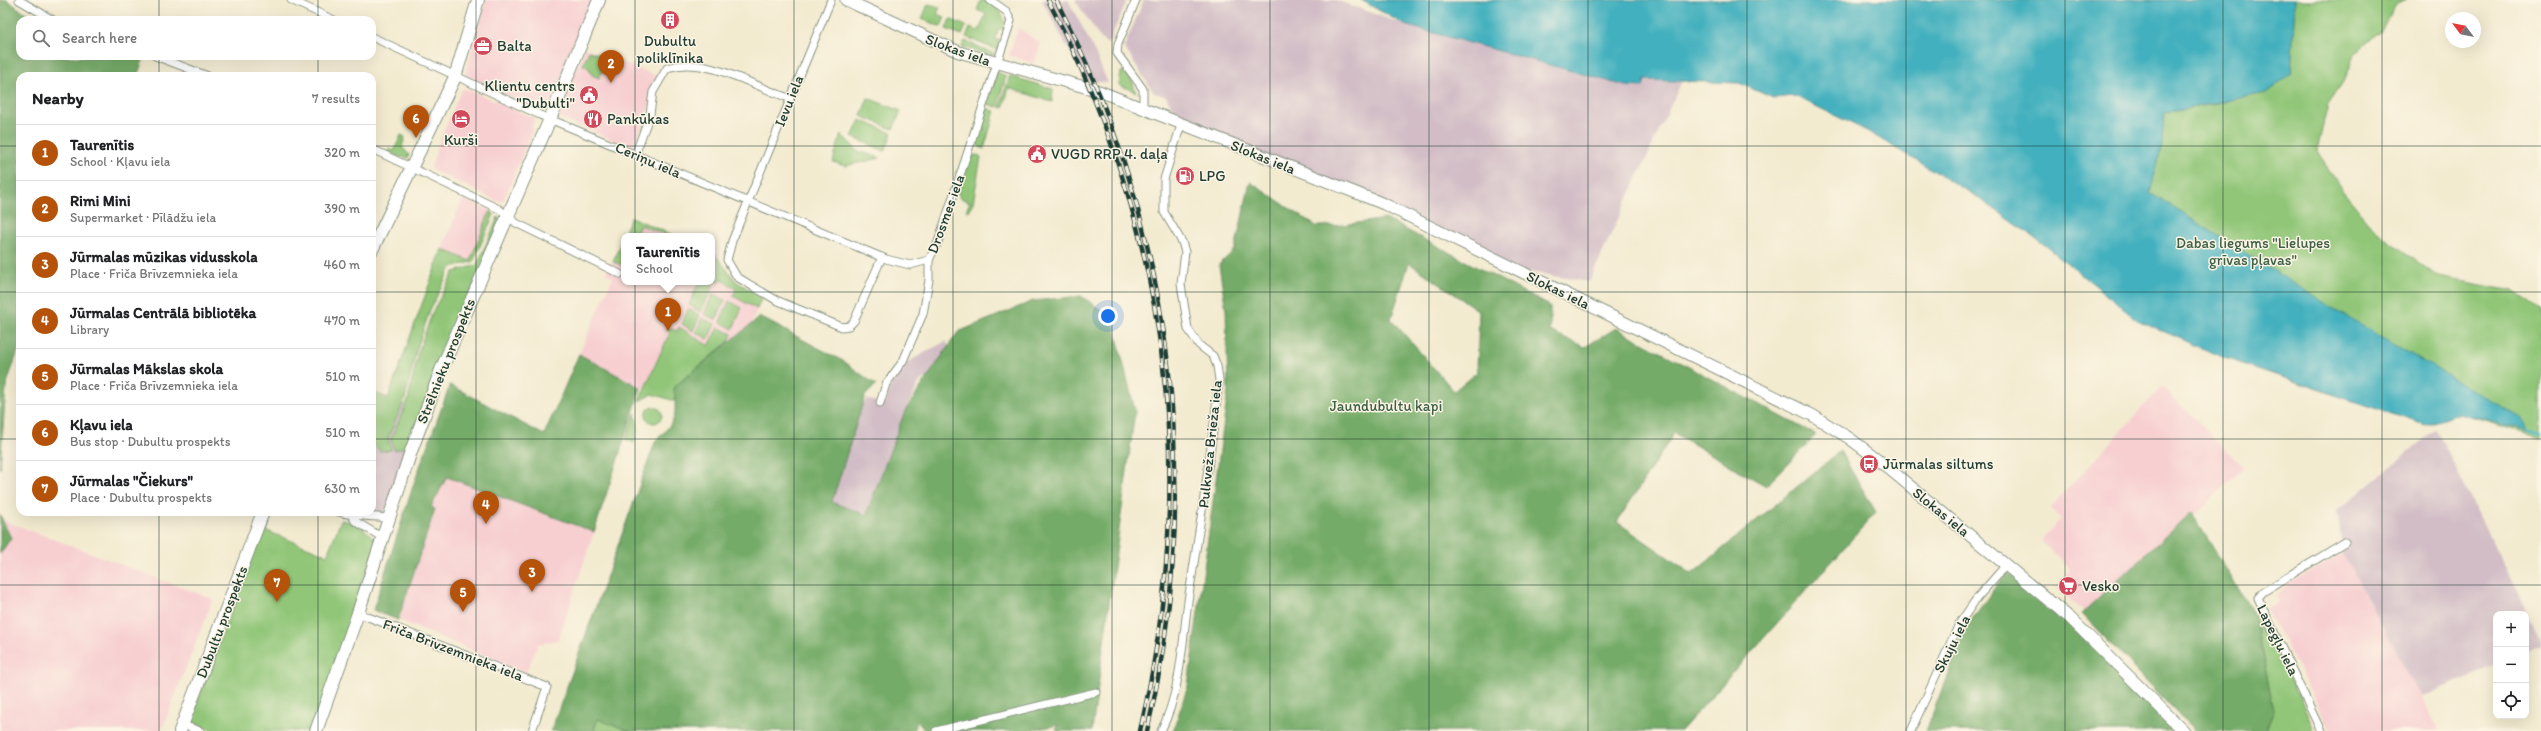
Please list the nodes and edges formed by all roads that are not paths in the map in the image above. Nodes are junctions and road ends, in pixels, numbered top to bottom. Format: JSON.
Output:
{"nodes":[{"id":1,"x":19,"y":0,"type":"edge"},
{"id":2,"x":291,"y":0,"type":"edge"},
{"id":3,"x":478,"y":0,"type":"edge"},
{"id":4,"x":599,"y":0,"type":"edge"},
{"id":5,"x":831,"y":0,"type":"edge"},
{"id":6,"x":846,"y":0,"type":"edge"},
{"id":7,"x":990,"y":0,"type":"edge"},
{"id":8,"x":1136,"y":0,"type":"edge"},
{"id":9,"x":46,"y":16,"type":"edge"},
{"id":10,"x":325,"y":16,"type":"edge"},
{"id":11,"x":376,"y":39,"type":"edge"},
{"id":12,"x":166,"y":60,"type":"edge"},
{"id":13,"x":996,"y":64,"type":"junction"},
{"id":14,"x":197,"y":72,"type":"edge"},
{"id":15,"x":455,"y":77,"type":"junction"},
{"id":16,"x":789,"y":98,"type":"junction"},
{"id":17,"x":1143,"y":109,"type":"junction"},
{"id":18,"x":550,"y":119,"type":"junction"},
{"id":19,"x":1181,"y":125,"type":"junction"},
{"id":20,"x":376,"y":151,"type":"edge"},
{"id":21,"x":635,"y":155,"type":"junction"},
{"id":22,"x":413,"y":168,"type":"junction"},
{"id":23,"x":747,"y":202,"type":"junction"},
{"id":24,"x":508,"y":216,"type":"junction"},
{"id":25,"x":376,"y":242,"type":"edge"},
{"id":26,"x":882,"y":258,"type":"junction"},
{"id":27,"x":929,"y":260,"type":"junction"},
{"id":28,"x":620,"y":274,"type":"dead end"},
{"id":29,"x":880,"y":403,"type":"dead end"},
{"id":30,"x":262,"y":516,"type":"edge"},
{"id":31,"x":352,"y":516,"type":"edge"},
{"id":32,"x":374,"y":516,"type":"edge"},
{"id":33,"x":390,"y":518,"type":"junction"},
{"id":34,"x":383,"y":538,"type":"junction"},
{"id":35,"x":2345,"y":542,"type":"dead end"},
{"id":36,"x":2006,"y":564,"type":"junction"},
{"id":37,"x":358,"y":613,"type":"junction"},
{"id":38,"x":1096,"y":692,"type":"dead end"},
{"id":39,"x":182,"y":728,"type":"edge"},
{"id":40,"x":200,"y":731,"type":"edge"},
{"id":41,"x":316,"y":731,"type":"edge"},
{"id":42,"x":532,"y":731,"type":"edge"},
{"id":43,"x":936,"y":731,"type":"edge"},
{"id":44,"x":1161,"y":731,"type":"edge"},
{"id":45,"x":1911,"y":731,"type":"edge"},
{"id":46,"x":2184,"y":731,"type":"edge"},
{"id":47,"x":2322,"y":731,"type":"edge"}],
"edges":[{"from":1,"to":9,"type":"street"},
{"from":2,"to":10,"type":"street"},
{"from":3,"to":15,"type":"main road"},
{"from":4,"to":18,"type":"main road","name":"Strēlnieku prospekts"},
{"from":5,"to":16,"type":"street","name":"Ievu iela"},
{"from":6,"to":13,"type":"main road","name":"Slokas iela"},
{"from":7,"to":13,"type":"street","name":"Drosmes iela"},
{"from":8,"to":17,"type":"street"},
{"from":11,"to":15,"type":"street","name":"Ceriņu iela"},
{"from":12,"to":14,"type":"street"},
{"from":13,"to":17,"type":"main road","name":"Slokas iela"},
{"from":13,"to":27,"type":"street","name":"Drosmes iela"},
{"from":15,"to":18,"type":"street","name":"Ceriņu iela"},
{"from":15,"to":22,"type":"main road"},
{"from":16,"to":21,"type":"street"},
{"from":16,"to":23,"type":"street","name":"Ievu iela"},
{"from":17,"to":19,"type":"main road","name":"Slokas iela"},
{"from":18,"to":21,"type":"street","name":"Ceriņu iela"},
{"from":18,"to":24,"type":"main road","name":"Strēlnieku prospekts"},
{"from":19,"to":36,"type":"main road","name":"Slokas iela"},
{"from":19,"to":44,"type":"street","name":"Pulkveža Brieža iela"},
{"from":20,"to":22,"type":"street"},
{"from":21,"to":23,"type":"street","name":"Ceriņu iela"},
{"from":22,"to":24,"type":"street"},
{"from":22,"to":25,"type":"main road"},
{"from":23,"to":26,"type":"street","name":"Ceriņu iela"},
{"from":23,"to":26,"type":"street","name":"Ievu iela"},
{"from":24,"to":28,"type":"street"},
{"from":24,"to":33,"type":"main road","name":"Strēlnieku prospekts"},
{"from":26,"to":27,"type":"street","name":"Ceriņu iela"},
{"from":27,"to":29,"type":"street","name":"Drosmes iela"},
{"from":30,"to":39,"type":"main road","name":"Dubultu prospekts"},
{"from":31,"to":34,"type":"street"},
{"from":32,"to":33,"type":"street"},
{"from":33,"to":34,"type":"main road","name":"Strēlnieku prospekts"},
{"from":34,"to":37,"type":"main road","name":"Strēlnieku prospekts"},
{"from":35,"to":47,"type":"street","name":"Lapegļu iela"},
{"from":36,"to":45,"type":"street","name":"Skuju iela"},
{"from":36,"to":46,"type":"main road","name":"Slokas iela"},
{"from":37,"to":41,"type":"main road","name":"Strēlnieku prospekts"},
{"from":37,"to":42,"type":"street","name":"Friča Brīvzemnieka iela"},
{"from":38,"to":43,"type":"street"},
{"from":39,"to":40,"type":"street"}]}
